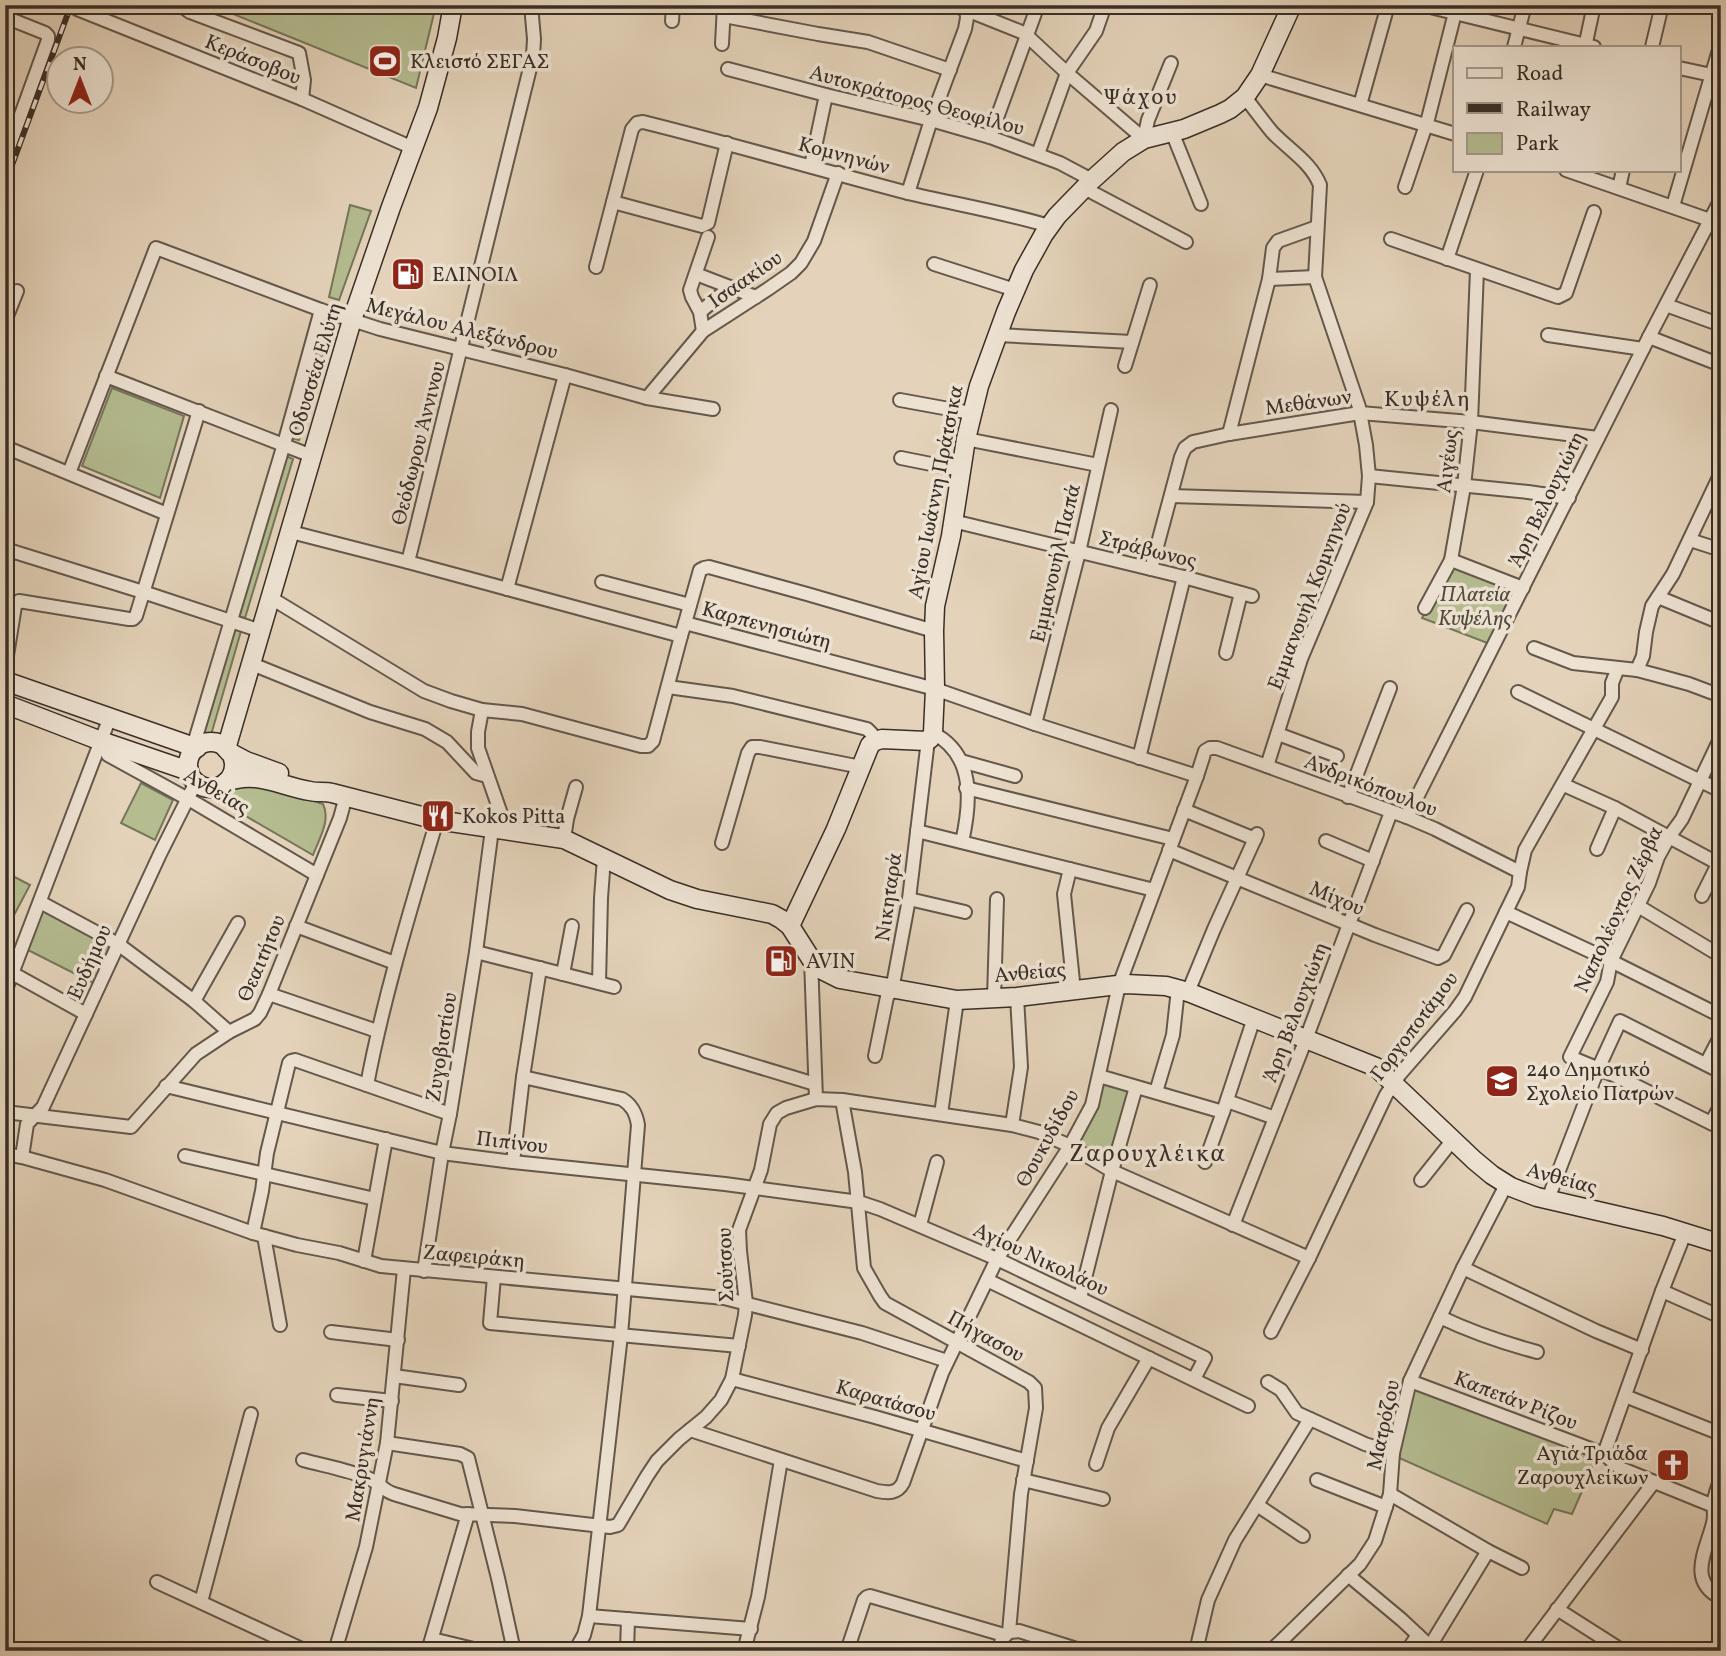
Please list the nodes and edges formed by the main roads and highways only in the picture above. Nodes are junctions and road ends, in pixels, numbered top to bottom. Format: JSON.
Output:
{"nodes":[{"id":1,"x":453,"y":5,"type":"edge"},
{"id":2,"x":1292,"y":5,"type":"edge"},
{"id":3,"x":5,"y":681,"type":"edge"},
{"id":4,"x":5,"y":704,"type":"edge"},
{"id":5,"x":195,"y":748,"type":"junction"},
{"id":6,"x":228,"y":750,"type":"junction"},
{"id":7,"x":193,"y":777,"type":"junction"},
{"id":8,"x":226,"y":782,"type":"junction"},
{"id":9,"x":325,"y":791,"type":"junction"},
{"id":10,"x":790,"y":926,"type":"junction"},
{"id":11,"x":1721,"y":1244,"type":"edge"}],
"edges":[{"from":1,"to":6,"type":"main road","name":"Οδυσσέα Ελύτη"},
{"from":2,"to":10,"type":"main road","name":"Αγίου Ιωάννη Πράτσικα"},
{"from":3,"to":5,"type":"main road","name":"Ανθείας"},
{"from":4,"to":7,"type":"main road","name":"Ανθείας"},
{"from":5,"to":6,"type":"main road"},
{"from":5,"to":7,"type":"main road"},
{"from":6,"to":8,"type":"main road"},
{"from":6,"to":9,"type":"main road","name":"Ανθείας"},
{"from":7,"to":8,"type":"main road"},
{"from":8,"to":9,"type":"main road","name":"Ανθείας"},
{"from":9,"to":10,"type":"main road","name":"Ανθείας"},
{"from":10,"to":11,"type":"main road","name":"Ανθείας"}]}
